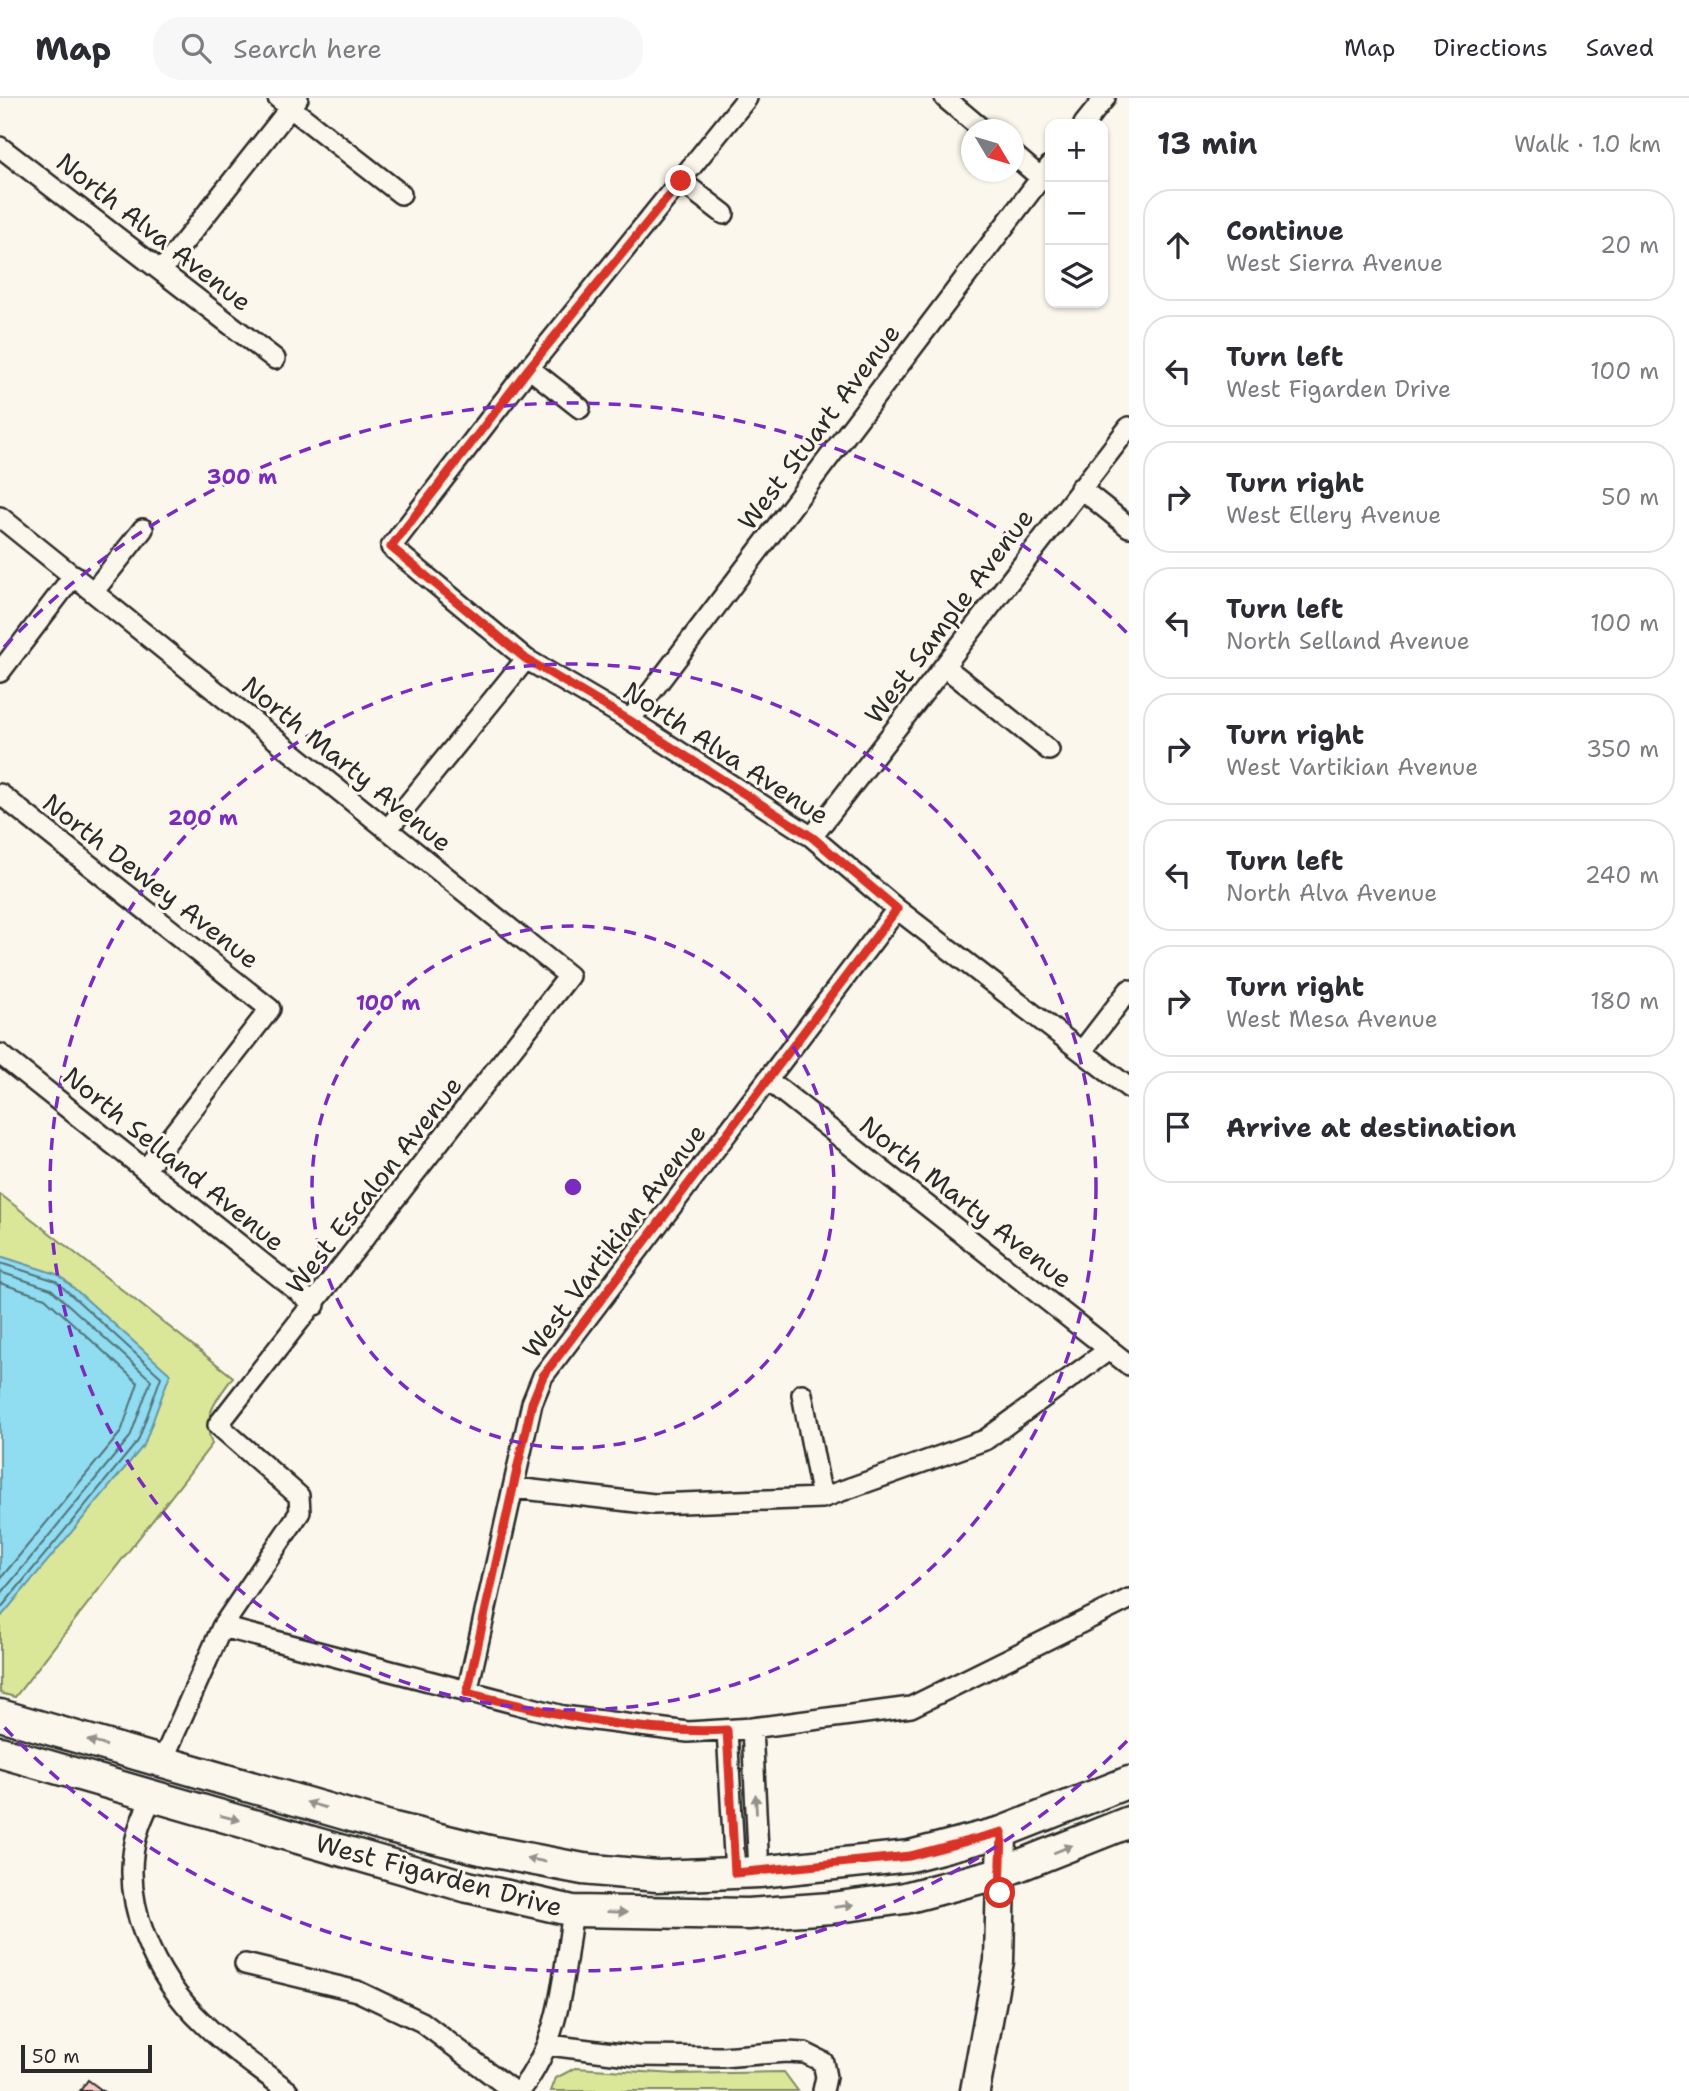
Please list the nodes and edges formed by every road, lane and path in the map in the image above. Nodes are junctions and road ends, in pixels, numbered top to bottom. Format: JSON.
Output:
{"nodes":[{"id":1,"x":747,"y":98,"type":"edge"},
{"id":2,"x":945,"y":98,"type":"edge"},
{"id":3,"x":1105,"y":98,"type":"edge"},
{"id":4,"x":289,"y":101,"type":"edge"},
{"id":5,"x":970,"y":119,"type":"edge"},
{"id":6,"x":1088,"y":119,"type":"edge"},
{"id":7,"x":0,"y":147,"type":"edge"},
{"id":8,"x":1024,"y":161,"type":"edge"},
{"id":9,"x":1045,"y":172,"type":"edge"},
{"id":10,"x":681,"y":181,"type":"junction"},
{"id":11,"x":401,"y":194,"type":"dead end"},
{"id":12,"x":724,"y":215,"type":"dead end"},
{"id":13,"x":163,"y":270,"type":"junction"},
{"id":14,"x":275,"y":359,"type":"dead end"},
{"id":15,"x":529,"y":368,"type":"junction"},
{"id":16,"x":580,"y":408,"type":"dead end"},
{"id":17,"x":1129,"y":426,"type":"edge"},
{"id":18,"x":1080,"y":488,"type":"junction"},
{"id":19,"x":0,"y":517,"type":"edge"},
{"id":20,"x":1129,"y":527,"type":"edge"},
{"id":21,"x":143,"y":529,"type":"dead end"},
{"id":22,"x":74,"y":575,"type":"junction"},
{"id":23,"x":94,"y":591,"type":"junction"},
{"id":24,"x":526,"y":659,"type":"junction"},
{"id":25,"x":945,"y":667,"type":"junction"},
{"id":26,"x":0,"y":672,"type":"edge"},
{"id":27,"x":629,"y":720,"type":"junction"},
{"id":28,"x":1049,"y":750,"type":"dead end"},
{"id":29,"x":0,"y":794,"type":"edge"},
{"id":30,"x":387,"y":830,"type":"junction"},
{"id":31,"x":812,"y":837,"type":"junction"},
{"id":32,"x":897,"y":909,"type":"junction"},
{"id":33,"x":569,"y":975,"type":"joint"},
{"id":34,"x":1129,"y":990,"type":"edge"},
{"id":35,"x":1082,"y":1051,"type":"junction"},
{"id":36,"x":0,"y":1054,"type":"edge"},
{"id":37,"x":769,"y":1081,"type":"junction"},
{"id":38,"x":1129,"y":1088,"type":"edge"},
{"id":39,"x":145,"y":1170,"type":"junction"},
{"id":40,"x":315,"y":1305,"type":"junction"},
{"id":41,"x":1110,"y":1349,"type":"junction"},
{"id":42,"x":1129,"y":1366,"type":"edge"},
{"id":43,"x":802,"y":1394,"type":"dead end"},
{"id":44,"x":515,"y":1488,"type":"junction"},
{"id":45,"x":821,"y":1498,"type":"junction"},
{"id":46,"x":1129,"y":1599,"type":"edge"},
{"id":47,"x":222,"y":1627,"type":"junction"},
{"id":48,"x":467,"y":1693,"type":"junction"},
{"id":49,"x":0,"y":1715,"type":"edge"},
{"id":50,"x":752,"y":1728,"type":"junction"},
{"id":51,"x":727,"y":1730,"type":"junction"},
{"id":52,"x":0,"y":1752,"type":"edge"},
{"id":53,"x":162,"y":1762,"type":"junction"},
{"id":54,"x":80,"y":1773,"type":"junction"},
{"id":55,"x":225,"y":1778,"type":"junction"},
{"id":56,"x":1129,"y":1782,"type":"edge"},
{"id":57,"x":152,"y":1797,"type":"junction"},
{"id":58,"x":1129,"y":1822,"type":"edge"},
{"id":59,"x":1002,"y":1832,"type":"junction"},
{"id":60,"x":747,"y":1872,"type":"junction"},
{"id":61,"x":1000,"y":1873,"type":"junction"},
{"id":62,"x":573,"y":1911,"type":"junction"},
{"id":63,"x":677,"y":1913,"type":"junction"},
{"id":64,"x":245,"y":1964,"type":"dead end"},
{"id":65,"x":549,"y":2045,"type":"junction"},
{"id":66,"x":288,"y":2091,"type":"edge"},
{"id":67,"x":513,"y":2091,"type":"edge"},
{"id":68,"x":520,"y":2091,"type":"edge"},
{"id":69,"x":823,"y":2091,"type":"edge"},
{"id":70,"x":975,"y":2091,"type":"edge"}],
"edges":[{"from":1,"to":10,"type":"street"},
{"from":2,"to":5,"type":"street"},
{"from":3,"to":6,"type":"street"},
{"from":4,"to":11,"type":"street"},
{"from":4,"to":13,"type":"street"},
{"from":7,"to":13,"type":"street","name":"North Alva Avenue"},
{"from":8,"to":9,"type":"street"},
{"from":9,"to":27,"type":"street","name":"West Stuart Avenue"},
{"from":10,"to":12,"type":"street"},
{"from":10,"to":15,"type":"street"},
{"from":13,"to":14,"type":"street","name":"North Alva Avenue"},
{"from":15,"to":16,"type":"street"},
{"from":15,"to":24,"type":"street","name":"North Alva Avenue"},
{"from":17,"to":18,"type":"street","name":"West Sample Avenue"},
{"from":18,"to":20,"type":"street"},
{"from":18,"to":25,"type":"street","name":"West Sample Avenue"},
{"from":19,"to":22,"type":"street","name":"North Marty Avenue"},
{"from":21,"to":23,"type":"street"},
{"from":22,"to":23,"type":"street","name":"North Marty Avenue"},
{"from":22,"to":26,"type":"street"},
{"from":23,"to":30,"type":"street","name":"North Marty Avenue"},
{"from":24,"to":27,"type":"street","name":"North Alva Avenue"},
{"from":24,"to":30,"type":"street"},
{"from":25,"to":28,"type":"street"},
{"from":25,"to":31,"type":"street","name":"West Sample Avenue"},
{"from":27,"to":31,"type":"street","name":"North Alva Avenue"},
{"from":29,"to":39,"type":"street","name":"North Dewey Avenue"},
{"from":30,"to":33,"type":"street","name":"North Marty Avenue"},
{"from":31,"to":32,"type":"street","name":"North Alva Avenue"},
{"from":32,"to":35,"type":"street","name":"North Alva Avenue"},
{"from":32,"to":37,"type":"street","name":"West Vartikian Avenue"},
{"from":33,"to":40,"type":"street","name":"West Escalon Avenue"},
{"from":34,"to":35,"type":"street"},
{"from":35,"to":38,"type":"street","name":"North Alva Avenue"},
{"from":36,"to":39,"type":"street","name":"North Selland Avenue"},
{"from":37,"to":41,"type":"street","name":"North Marty Avenue"},
{"from":37,"to":44,"type":"street","name":"West Vartikian Avenue"},
{"from":39,"to":40,"type":"street","name":"North Selland Avenue"},
{"from":40,"to":47,"type":"street","name":"West Escalon Avenue"},
{"from":41,"to":42,"type":"street","name":"North Marty Avenue"},
{"from":41,"to":45,"type":"street"},
{"from":43,"to":45,"type":"street"},
{"from":44,"to":45,"type":"street"},
{"from":44,"to":48,"type":"street","name":"West Vartikian Avenue"},
{"from":46,"to":50,"type":"street"},
{"from":47,"to":48,"type":"street"},
{"from":47,"to":53,"type":"street"},
{"from":48,"to":51,"type":"street"},
{"from":53,"to":49,"type":"main road","name":"West Figarden Drive","one_way":true},
{"from":50,"to":51,"type":"street"},
{"from":60,"to":50,"type":"street","one_way":true},
{"from":51,"to":60,"type":"street"},
{"from":52,"to":54,"type":"main road","name":"West Figarden Drive"},
{"from":53,"to":54,"type":"main road"},
{"from":53,"to":55,"type":"main road","name":"West Figarden Drive"},
{"from":54,"to":57,"type":"main road","name":"West Figarden Drive"},
{"from":55,"to":57,"type":"main road"},
{"from":60,"to":55,"type":"main road","name":"West Figarden Drive","one_way":true},
{"from":56,"to":59,"type":"main road","name":"West Figarden Drive"},
{"from":57,"to":62,"type":"main road","name":"West Figarden Drive","one_way":true},
{"from":57,"to":66,"type":"street"},
{"from":61,"to":58,"type":"main road","name":"West Figarden Drive","one_way":true},
{"from":59,"to":60,"type":"main road","name":"West Figarden Drive"},
{"from":59,"to":61,"type":"street"},
{"from":60,"to":63,"type":"main road"},
{"from":63,"to":61,"type":"main road","name":"West Figarden Drive","one_way":true},
{"from":61,"to":70,"type":"street"},
{"from":62,"to":63,"type":"main road","name":"West Figarden Drive","one_way":true},
{"from":62,"to":65,"type":"street"},
{"from":64,"to":67,"type":"street"},
{"from":65,"to":68,"type":"street"},
{"from":65,"to":69,"type":"street"}]}
